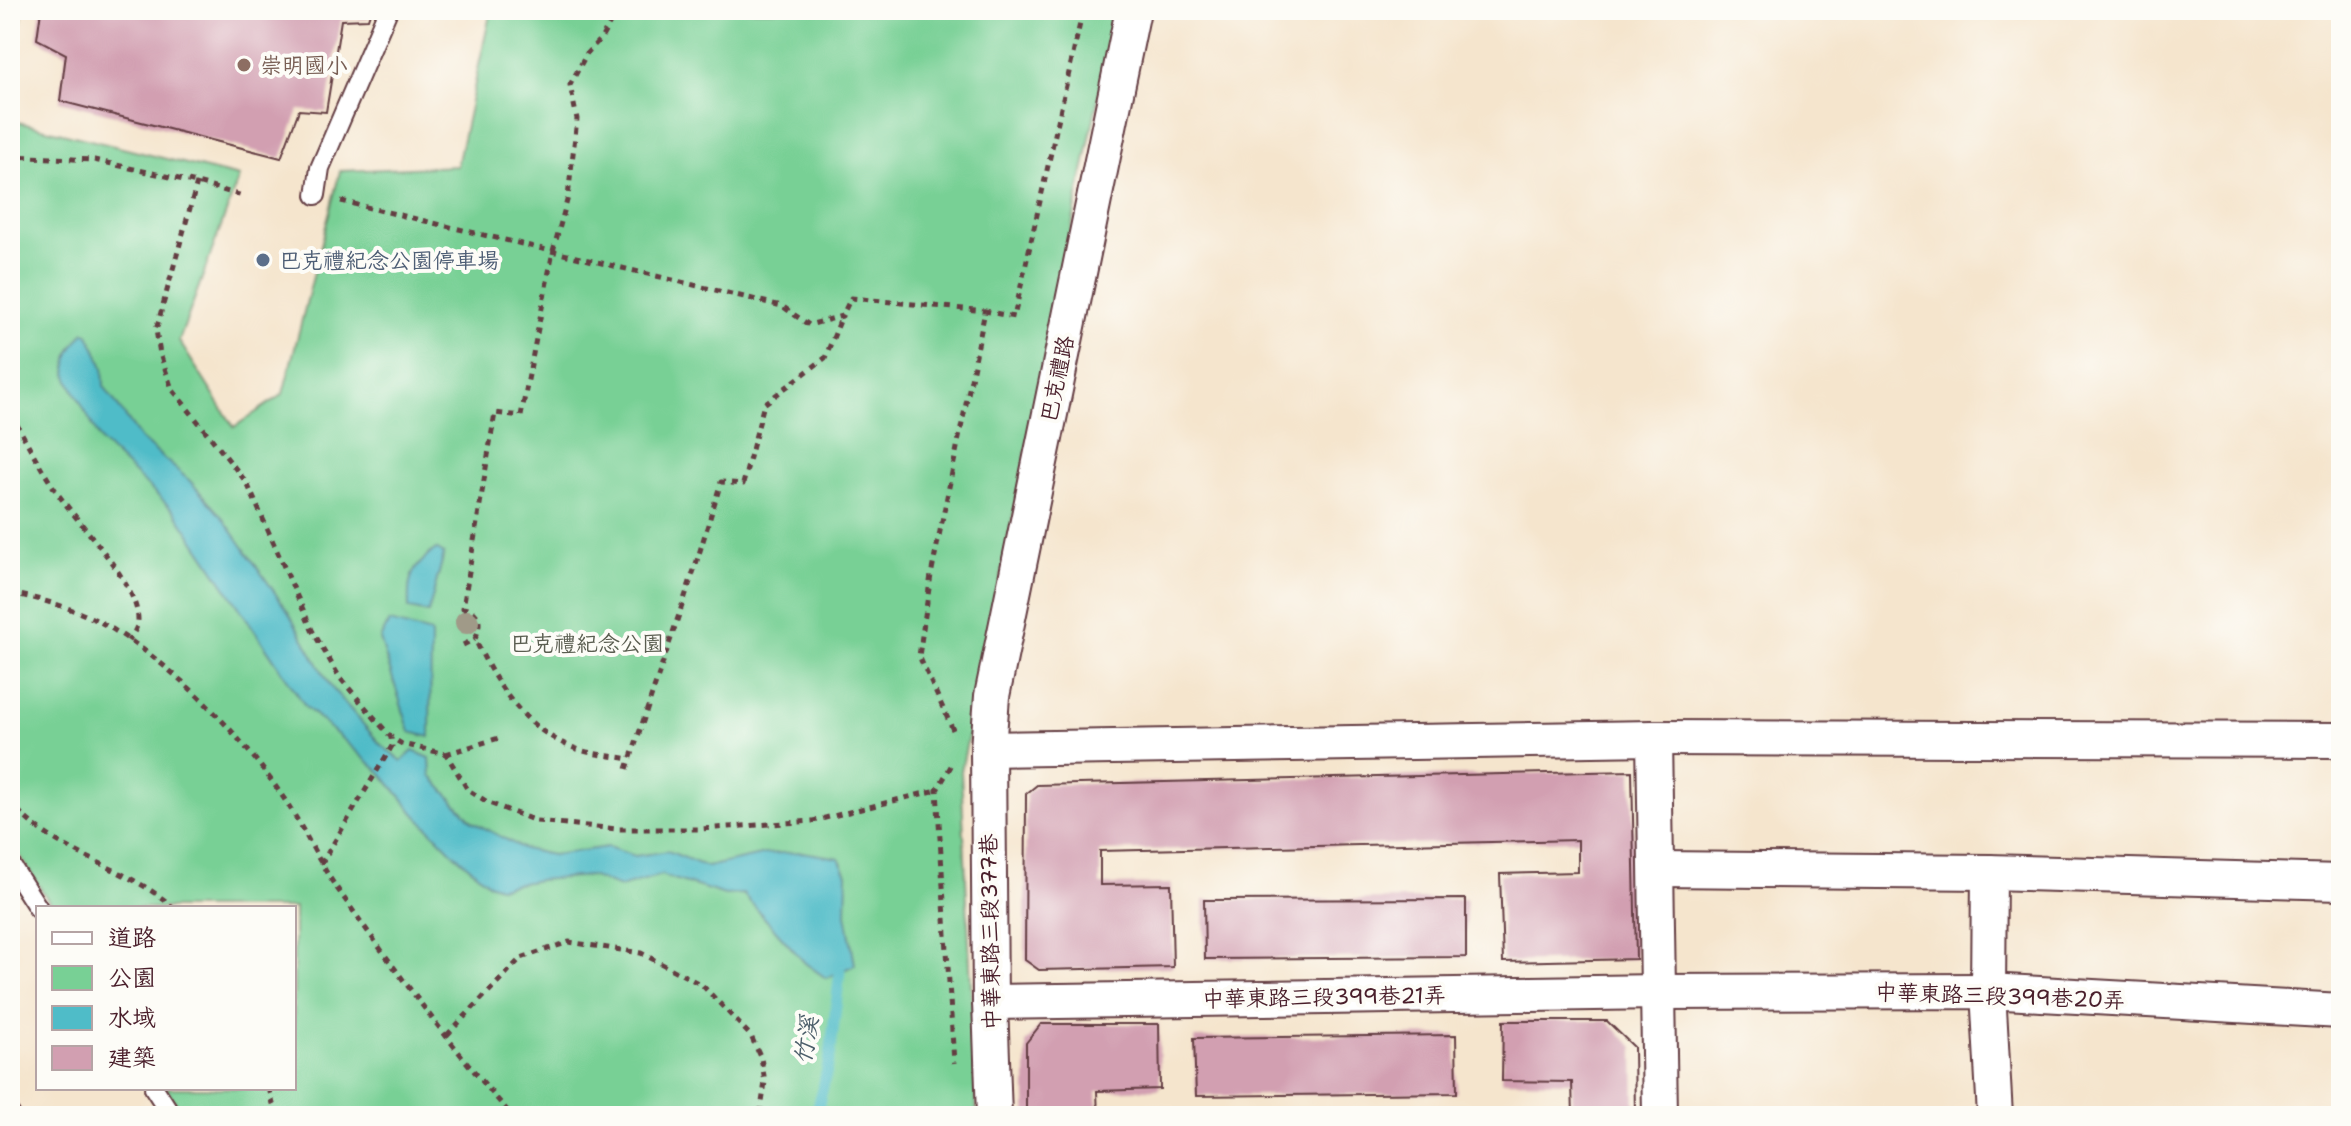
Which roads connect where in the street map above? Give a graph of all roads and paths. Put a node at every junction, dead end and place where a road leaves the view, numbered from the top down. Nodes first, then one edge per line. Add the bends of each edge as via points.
1 (388, 10) edge
2 (614, 10) edge
3 (1083, 10) edge
4 (1133, 10) edge
5 (10, 156) edge
6 (197, 183) junction
7 (316, 195) dead end
8 (243, 196) dead end
9 (340, 201) dead end
10 (553, 251) junction
11 (985, 311) junction
12 (842, 316) junction
13 (10, 413) edge
14 (10, 593) edge
15 (475, 639) junction
16 (128, 641) junction
17 (463, 645) dead end
18 (954, 731) dead end
19 (391, 737) junction
20 (502, 737) dead end
21 (1654, 738) junction
22 (2341, 740) edge
23 (988, 749) junction
24 (443, 754) junction
25 (630, 759) junction
26 (951, 766) dead end
27 (627, 769) dead end
28 (937, 790) junction
29 (10, 801) edge
30 (10, 864) edge
31 (321, 865) junction
32 (1657, 869) junction
33 (1989, 872) junction
34 (2341, 882) edge
35 (37, 906) edge
36 (171, 906) edge
37 (1988, 991) junction
38 (1658, 992) junction
39 (990, 1002) junction
40 (2341, 1011) edge
41 (447, 1035) junction
42 (954, 1069) dead end
43 (155, 1090) edge
44 (270, 1090) edge
45 (172, 1116) edge
46 (276, 1116) edge
47 (512, 1116) edge
48 (760, 1116) edge
49 (994, 1116) edge
50 (1660, 1116) edge
51 (1995, 1116) edge

1 - 7 lane via 320,168
2 - 10 path via 570,85 577,119 568,197
3 - 11 path via 1014,317
4 - 23 street, 巴克禮路 via 992,696
5 - 6 path via 94,160
6 - 8 path
6 - 19 path via 156,330 172,389 247,483 312,630 347,688
9 - 10 path
10 - 12 path via 782,306 809,325
10 - 15 path via 521,416 495,413 463,608 478,616
11 - 12 path via 851,298
11 - 18 path via 919,656
12 - 25 path via 825,358 764,404 743,484 721,482
13 - 16 path via 55,491 97,541 131,594 138,620
14 - 16 path via 102,623
15 - 17 path
15 - 25 path via 503,693 550,737 580,751
16 - 31 path via 231,729 287,803
19 - 24 path
19 - 31 path via 392,746
20 - 24 path
21 - 22 street
21 - 23 street
21 - 32 street
23 - 39 street, 中華東路三段377巷
24 - 28 path via 468,790 489,803 536,821 617,829 813,821
25 - 27 path
26 - 28 path
28 - 42 path
29 - 36 path via 77,853 140,882
30 - 35 lane
31 - 41 path
32 - 33 street
32 - 38 street
33 - 34 street
33 - 37 street
37 - 38 street, 中華東路三段399巷20弄
37 - 40 street, 中華東路三段399巷20弄
37 - 51 street
38 - 39 street, 中華東路三段399巷21弄
38 - 50 street
39 - 49 street, 中華東路三段377巷
41 - 47 path
41 - 48 path via 521,958 569,942 641,953 702,985 751,1036 765,1082
43 - 45 lane
44 - 46 path

